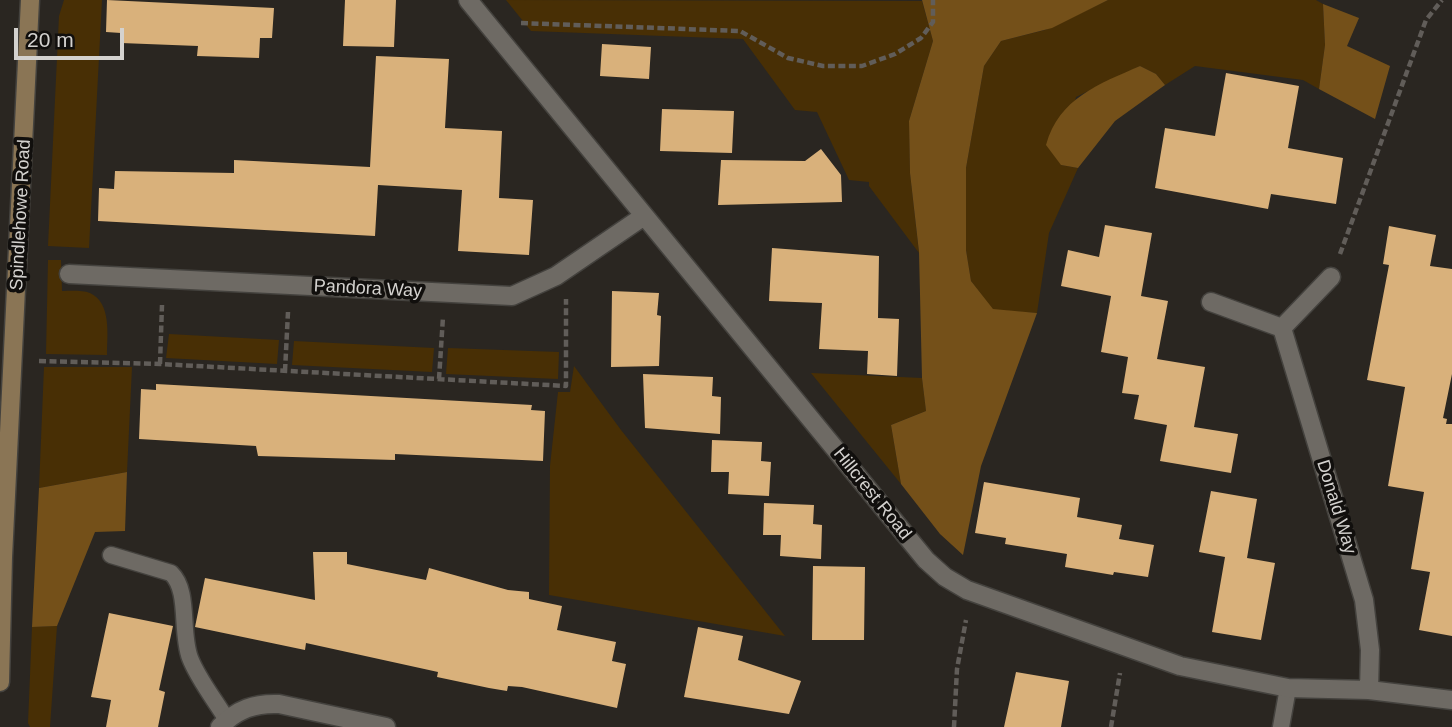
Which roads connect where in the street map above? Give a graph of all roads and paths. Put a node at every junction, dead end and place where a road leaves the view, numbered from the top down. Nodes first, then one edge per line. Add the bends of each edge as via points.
1 (30, 0) edge
2 (468, 0) edge
3 (933, 0) edge
4 (1442, 0) edge
5 (485, 21) junction
6 (644, 216) junction
7 (69, 274) dead end
8 (1331, 278) joint
9 (568, 302) dead end
10 (1211, 302) dead end
11 (162, 312) dead end
12 (288, 318) dead end
13 (442, 326) dead end
14 (1282, 328) junction
15 (14, 361) junction
16 (160, 364) junction
17 (285, 370) junction
18 (439, 379) junction
19 (111, 555) dead end
20 (2, 557) edge
21 (971, 591) junction
22 (1124, 646) junction
23 (0, 682) edge
24 (1288, 688) junction
25 (1369, 690) junction
26 (1452, 700) edge
27 (223, 723) edge
28 (386, 727) edge
29 (954, 727) edge
30 (1111, 727) edge
31 (1281, 727) edge

1 - 15 street, Spindlehowe Road
2 - 5 street, Hillcrest Road
3 - 5 path via 933,22 921,37 895,54 862,66 823,66 789,58 740,31
4 - 8 path via 1426,20
5 - 6 street, Hillcrest Road
6 - 7 street, Pandora Way via 555,276 512,296
6 - 21 street, Hillcrest Road via 926,560
8 - 14 street
9 - 18 path via 566,386
10 - 14 street
11 - 16 path
12 - 17 path
13 - 18 path
14 - 25 street, Donald Way via 1364,600
15 - 16 path
15 - 20 street, Spindlehowe Road
16 - 17 path
17 - 18 path
19 - 27 lane via 171,573 176,579 181,587 190,658
20 - 23 street, Spindlehowe Road
21 - 22 street, Hillcrest Road
21 - 29 path via 957,669
22 - 24 street, Hillcrest Road via 1180,666
22 - 30 path
24 - 25 street, Hillcrest Road
24 - 31 lane
25 - 26 street, Hillcrest Road
27 - 28 street via 262,703

